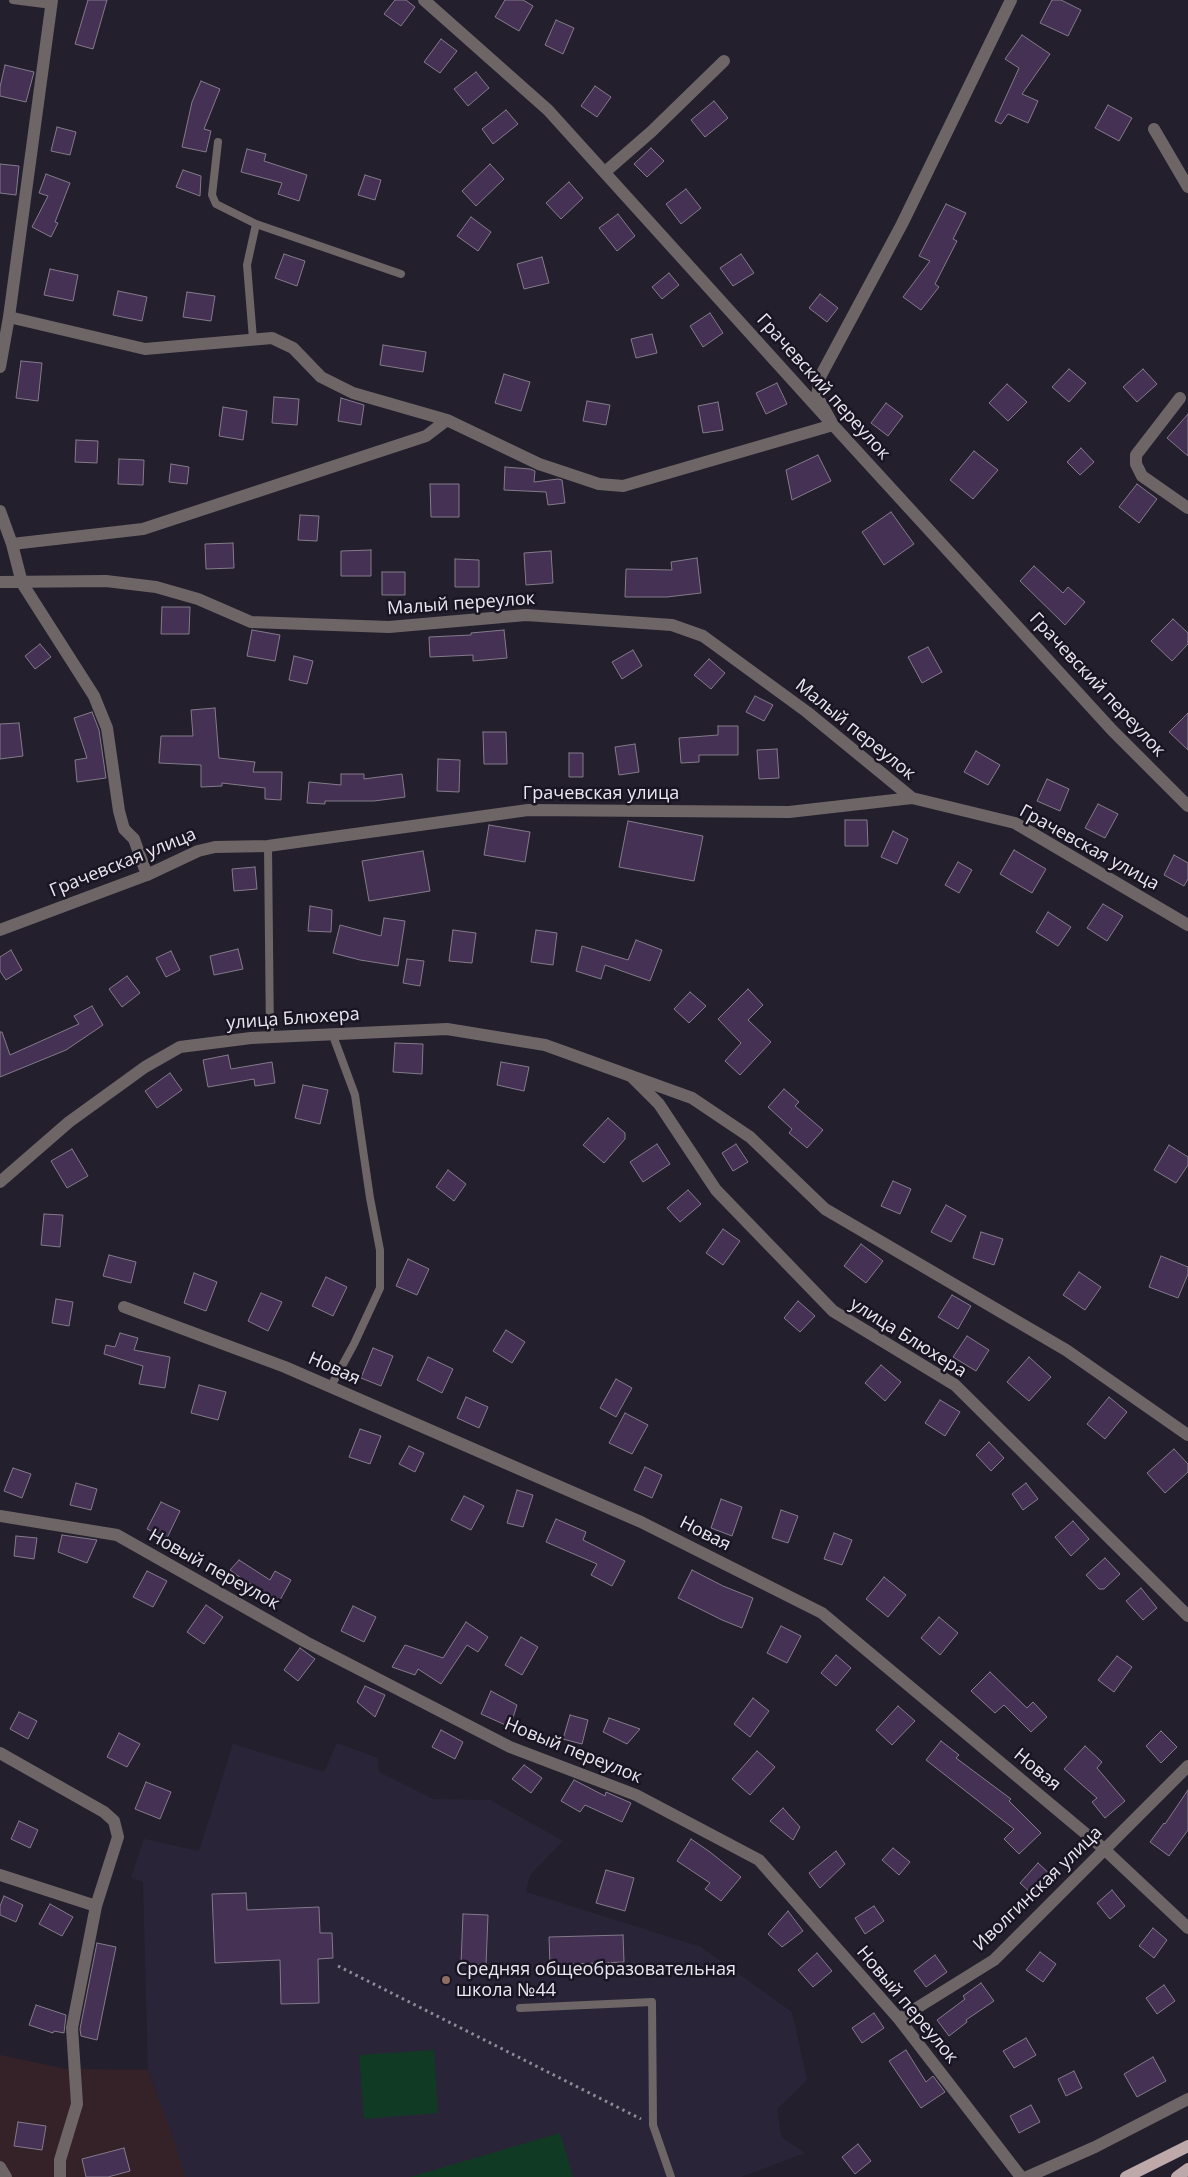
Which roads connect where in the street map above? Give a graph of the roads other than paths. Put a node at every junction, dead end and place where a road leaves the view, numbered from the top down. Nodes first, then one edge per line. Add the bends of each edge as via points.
1 (13, 0) edge
2 (424, 0) edge
3 (1011, 0) edge
4 (52, 2) edge
5 (724, 61) dead end
6 (1154, 129) dead end
7 (218, 142) dead end
8 (605, 172) junction
9 (1188, 186) edge
10 (256, 224) junction
11 (401, 274) dead end
12 (9, 317) junction
13 (253, 339) junction
14 (0, 367) edge
15 (1180, 398) dead end
16 (447, 420) junction
17 (833, 425) junction
18 (1188, 508) edge
19 (0, 511) edge
20 (12, 544) junction
21 (0, 582) edge
22 (22, 583) junction
23 (912, 798) junction
24 (1188, 806) edge
25 (268, 846) junction
26 (147, 875) junction
27 (1188, 924) edge
28 (0, 930) edge
29 (332, 1033) junction
30 (270, 1038) junction
31 (628, 1073) junction
32 (0, 1182) edge
33 (124, 1307) dead end
34 (331, 1386) junction
35 (1188, 1435) edge
36 (0, 1516) edge
37 (1188, 1616) edge
38 (0, 1752) edge
39 (1188, 1766) edge
40 (1104, 1849) junction
41 (0, 1875) edge
42 (96, 1906) junction
43 (1188, 1928) edge
44 (520, 2008) dead end
45 (899, 2019) junction
46 (1188, 2099) edge
47 (1188, 2146) edge
48 (0, 2167) edge
49 (1188, 2169) edge
50 (6, 2177) edge
51 (60, 2177) edge
52 (671, 2177) edge
53 (1021, 2177) edge
54 (1027, 2177) edge
55 (1126, 2177) edge
56 (1177, 2177) edge

1 - 4 lane
2 - 8 street, Грачевский переулок via 548,110
3 - 17 street via 902,224 820,377 818,396
4 - 12 street
5 - 8 street
6 - 9 street
7 - 10 lane via 212,195 216,204
8 - 17 street, Грачевский переулок
10 - 11 lane
10 - 13 lane via 247,265
12 - 13 street via 145,349
12 - 14 street
13 - 16 street via 272,338 293,348 321,377 353,393
15 - 18 street via 1136,455 1136,464 1142,476
16 - 17 street via 539,464 599,484 623,486
16 - 20 street via 426,436 143,529
17 - 24 street, Грачевский переулок via 1112,730
19 - 20 street
20 - 22 street
21 - 22 street, Малый переулок
22 - 23 street, Малый переулок via 106,581 156,587 198,599 251,622 389,627 526,614 672,625 703,636 807,712
22 - 26 street via 94,696 107,728 124,829 134,839
23 - 25 street, Грачевская улица via 789,812 528,810
23 - 27 street, Грачевская улица via 1015,823
25 - 26 street, Грачевская улица via 215,846
25 - 30 lane
26 - 28 street, Грачевская улица
29 - 30 street, улица Блюхера
29 - 31 street, улица Блюхера via 446,1030 545,1045
29 - 34 lane via 355,1095 380,1250 380,1288
30 - 32 street, улица Блюхера via 180,1047 145,1067 70,1122
31 - 35 street, улица Блюхера via 692,1098 750,1137 825,1209 1066,1350
31 - 37 street, улица Блюхера via 659,1104 716,1190 833,1311 955,1385
33 - 34 street, Новая
34 - 40 street, Новая via 641,1522 822,1613
36 - 45 street, Новый переулок via 117,1535 306,1642 510,1747 636,1795 759,1860
38 - 42 street via 104,1812 114,1821 118,1837
39 - 40 street, Иволгинская улица
40 - 43 street, Новая
40 - 45 street, Иволгинская улица via 994,1960
41 - 42 street
42 - 51 street via 72,2028 77,2104 60,2160
44 - 52 lane via 652,2002 653,2125
45 - 53 street, Новый переулок
46 - 54 street
47 - 55 main road
48 - 50 street
49 - 56 main road

